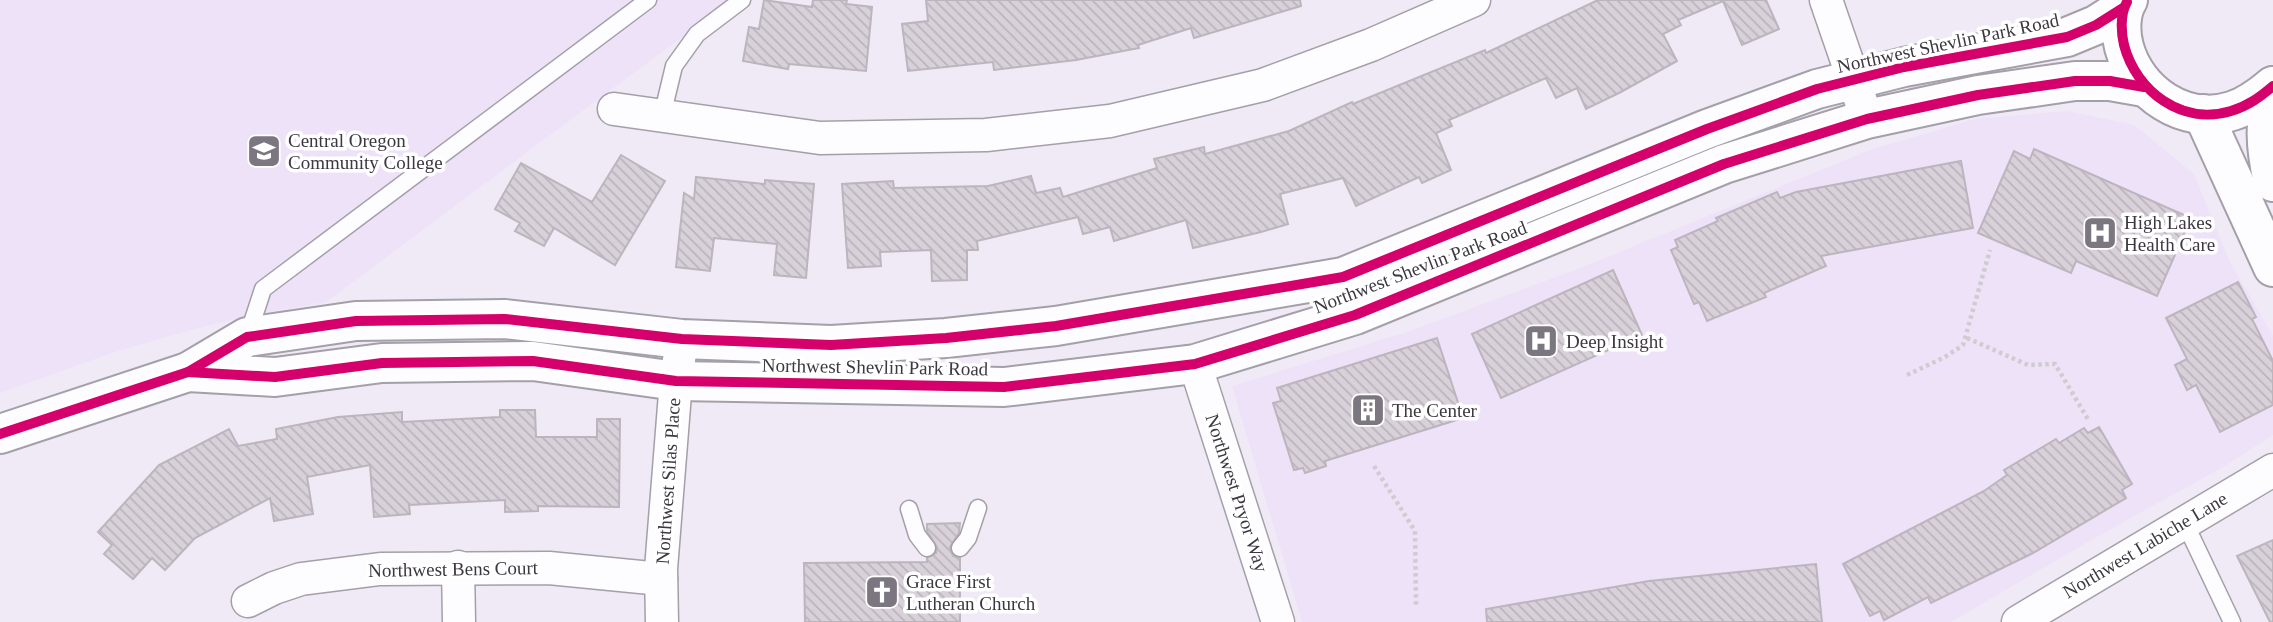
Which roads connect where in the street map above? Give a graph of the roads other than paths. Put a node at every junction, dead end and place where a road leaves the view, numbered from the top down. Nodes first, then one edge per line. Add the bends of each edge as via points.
1 (648, 0) edge
2 (741, 0) edge
3 (1474, 0) edge
4 (1826, 0) edge
5 (2126, 4) edge
6 (1854, 79) junction
7 (2273, 86) edge
8 (2144, 87) junction
9 (614, 109) dead end
10 (2203, 114) junction
11 (662, 116) junction
12 (1867, 119) junction
13 (2273, 182) edge
14 (2273, 267) edge
15 (247, 337) junction
16 (682, 340) junction
17 (1195, 365) junction
18 (188, 372) junction
19 (676, 381) junction
20 (0, 434) edge
21 (2273, 470) edge
22 (909, 509) dead end
23 (978, 509) dead end
24 (2184, 521) junction
25 (927, 548) dead end
26 (960, 548) dead end
27 (458, 567) junction
28 (661, 579) junction
29 (248, 601) dead end
30 (459, 622) edge
31 (662, 622) edge
32 (1278, 622) edge
33 (2018, 622) edge
34 (2232, 622) edge

1 - 15 lane via 263,289
2 - 11 lane via 697,34 674,66
3 - 11 street via 1371,46 1263,85 1110,121 986,135 820,138
4 - 6 street
5 - 6 main road, Northwest Shevlin Park Road via 2096,25 2067,37
5 - 8 main road via 2121,35 2128,61
6 - 12 street
6 - 16 main road, Northwest Shevlin Park Road via 1707,129 1343,277 1056,326 946,338 831,345
7 - 10 main road via 2253,102 2229,112
7 - 13 main road via 2266,113 2266,151
8 - 10 main road via 2180,110
8 - 12 main road, Northwest Shevlin Park Road via 2110,81 2075,82 1978,95
9 - 11 street
10 - 14 main road
12 - 17 main road, Northwest Shevlin Park Road via 1724,164 1355,314
15 - 16 main road, Northwest Shevlin Park Road via 356,321 505,319
15 - 18 main road, Northwest Shevlin Park Road
16 - 19 street, Northwest Silas Place
17 - 19 main road, Northwest Shevlin Park Road via 1004,387
17 - 32 street, Northwest Pryor Way
18 - 19 main road, Northwest Shevlin Park Road via 275,377 382,363 533,361
18 - 20 main road, Northwest Shevlin Park Road
19 - 28 street, Northwest Silas Place
21 - 24 street, Northwest Labiche Lane
22 - 25 lane via 917,535
23 - 26 lane
24 - 33 street, Northwest Labiche Lane
24 - 34 lane
27 - 28 street, Northwest Bens Court via 549,568
27 - 29 street, Northwest Bens Court via 336,573 301,579
27 - 30 street
28 - 31 street, Northwest Silas Place

